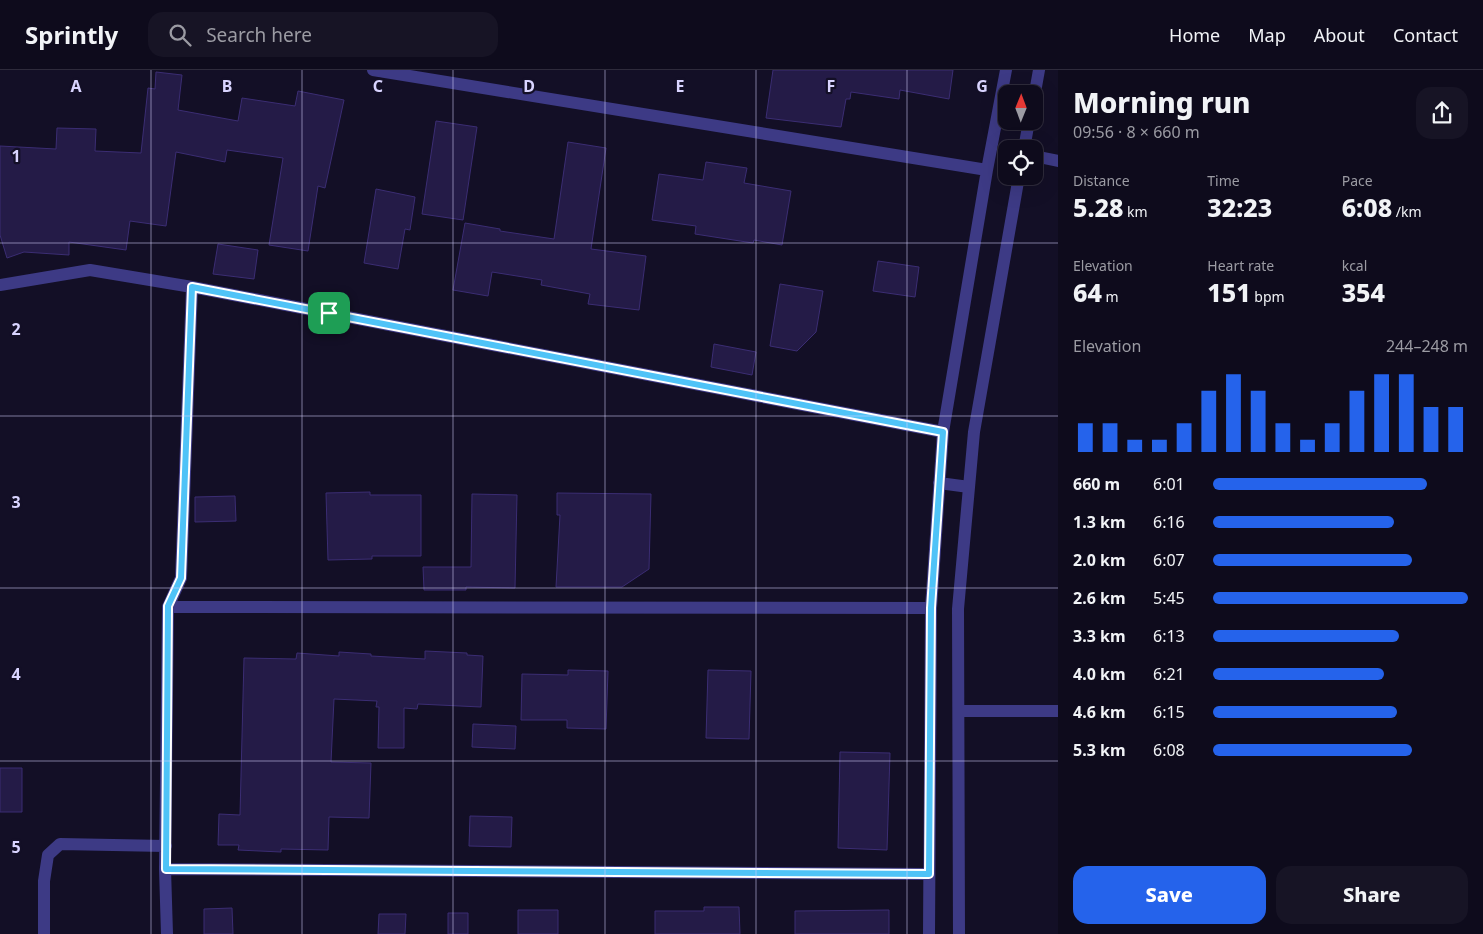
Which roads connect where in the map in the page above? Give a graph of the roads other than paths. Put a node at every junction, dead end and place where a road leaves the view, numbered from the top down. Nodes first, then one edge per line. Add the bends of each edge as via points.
1 (372, 70) edge
2 (1006, 70) edge
3 (1039, 70) edge
4 (1036, 85) edge
5 (1043, 158) edge
6 (1058, 161) edge
7 (988, 170) junction
8 (1017, 185) edge
9 (0, 285) edge
10 (192, 287) junction
11 (943, 432) junction
12 (940, 484) junction
13 (969, 487) junction
14 (168, 606) junction
15 (931, 608) junction
16 (1058, 711) edge
17 (959, 712) junction
18 (166, 846) junction
19 (166, 869) junction
20 (929, 874) junction
21 (44, 934) edge
22 (167, 934) edge
23 (929, 934) edge
24 (959, 934) edge

1 - 7 street
2 - 7 street
3 - 4 street
5 - 6 street
7 - 11 street
8 - 13 street via 974,432
9 - 10 street via 90,270
10 - 11 street
10 - 14 street via 181,578
11 - 12 street
12 - 13 street
12 - 15 street
13 - 17 street via 958,609
14 - 15 street
14 - 18 street
15 - 20 street
16 - 17 street
17 - 24 street
18 - 19 street
18 - 21 street via 60,844 48,855 44,881
19 - 20 street
19 - 22 street
20 - 23 street

